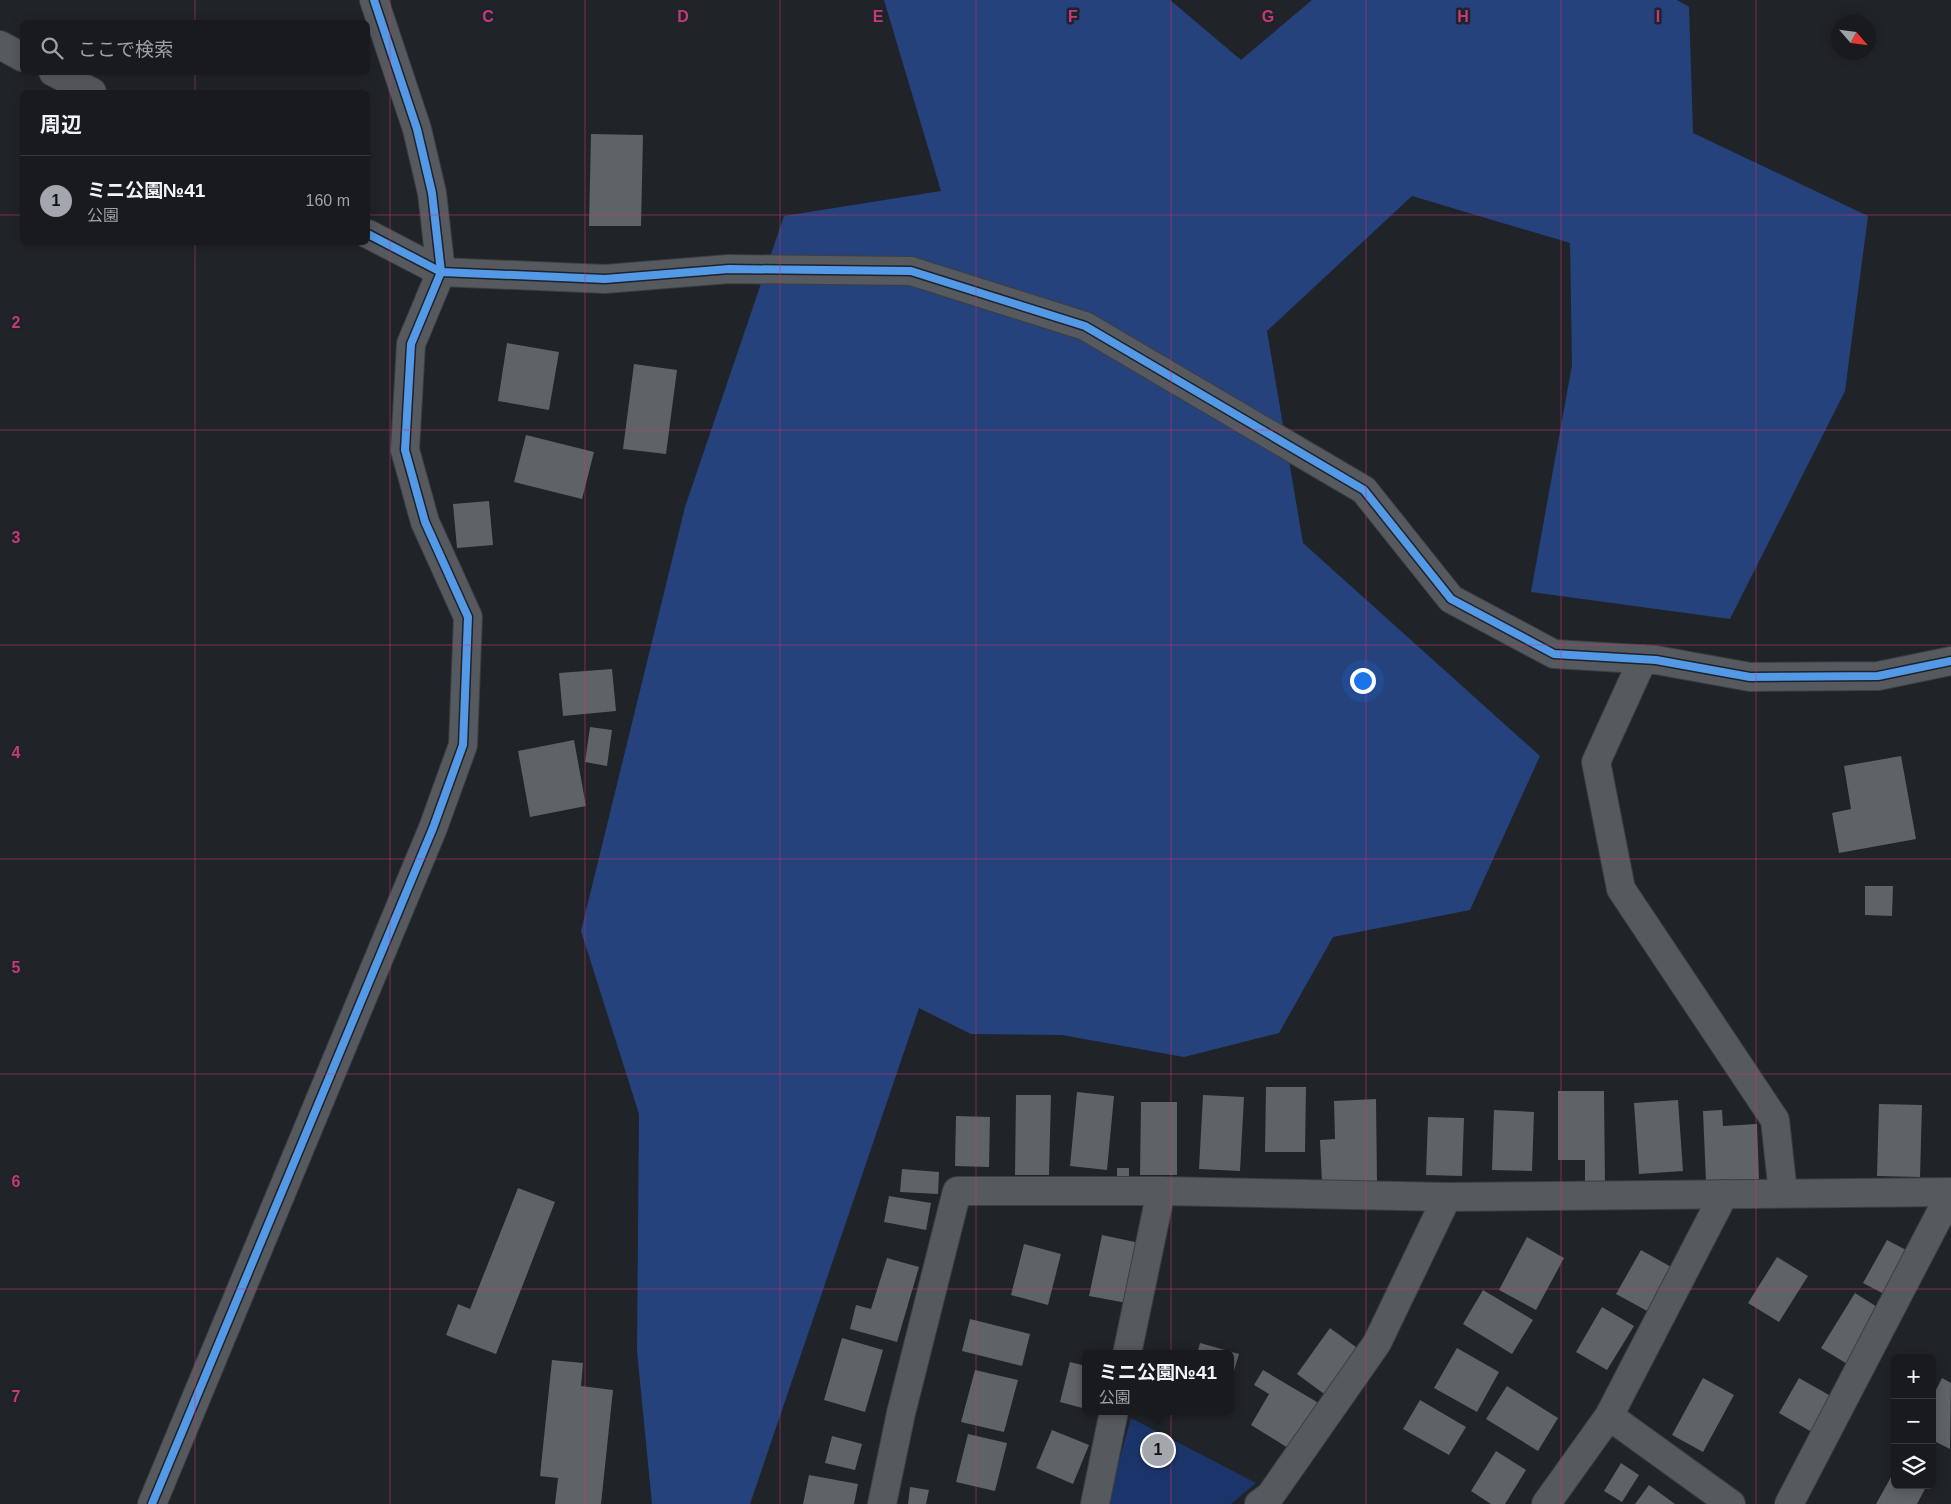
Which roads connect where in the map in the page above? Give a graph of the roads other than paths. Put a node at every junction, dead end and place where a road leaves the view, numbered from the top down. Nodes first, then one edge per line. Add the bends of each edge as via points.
1 (374, 0) edge
2 (0, 45) edge
3 (20, 56) edge
4 (59, 75) edge
5 (88, 90) edge
6 (370, 235) edge
7 (441, 272) junction
8 (1642, 659) junction
9 (1951, 661) edge
10 (1161, 1190) junction
11 (1951, 1192) edge
12 (1724, 1194) junction
13 (1783, 1194) junction
14 (1446, 1198) junction
15 (1128, 1350) edge
16 (1113, 1415) edge
17 (1609, 1416) junction
18 (1269, 1501) edge
19 (152, 1504) edge
20 (882, 1504) edge
21 (1094, 1504) edge
22 (1546, 1504) edge
23 (1732, 1504) edge
24 (1790, 1504) edge

1 - 7 street via 417,129 432,193
2 - 3 street
4 - 5 street
6 - 7 street
7 - 8 street via 605,279 729,269 911,270 1086,326 1364,490 1451,599 1554,654
7 - 19 street via 411,344 405,450 425,522 468,617 463,745 433,828
8 - 9 street via 1750,677 1878,676
8 - 13 street via 1596,762 1621,889 1775,1120
10 - 14 street
10 - 15 street
10 - 20 street via 957,1191
11 - 13 street
11 - 24 street
12 - 13 street
12 - 14 street
12 - 17 street
14 - 18 street via 1377,1344
16 - 21 street
17 - 22 street
17 - 23 street

